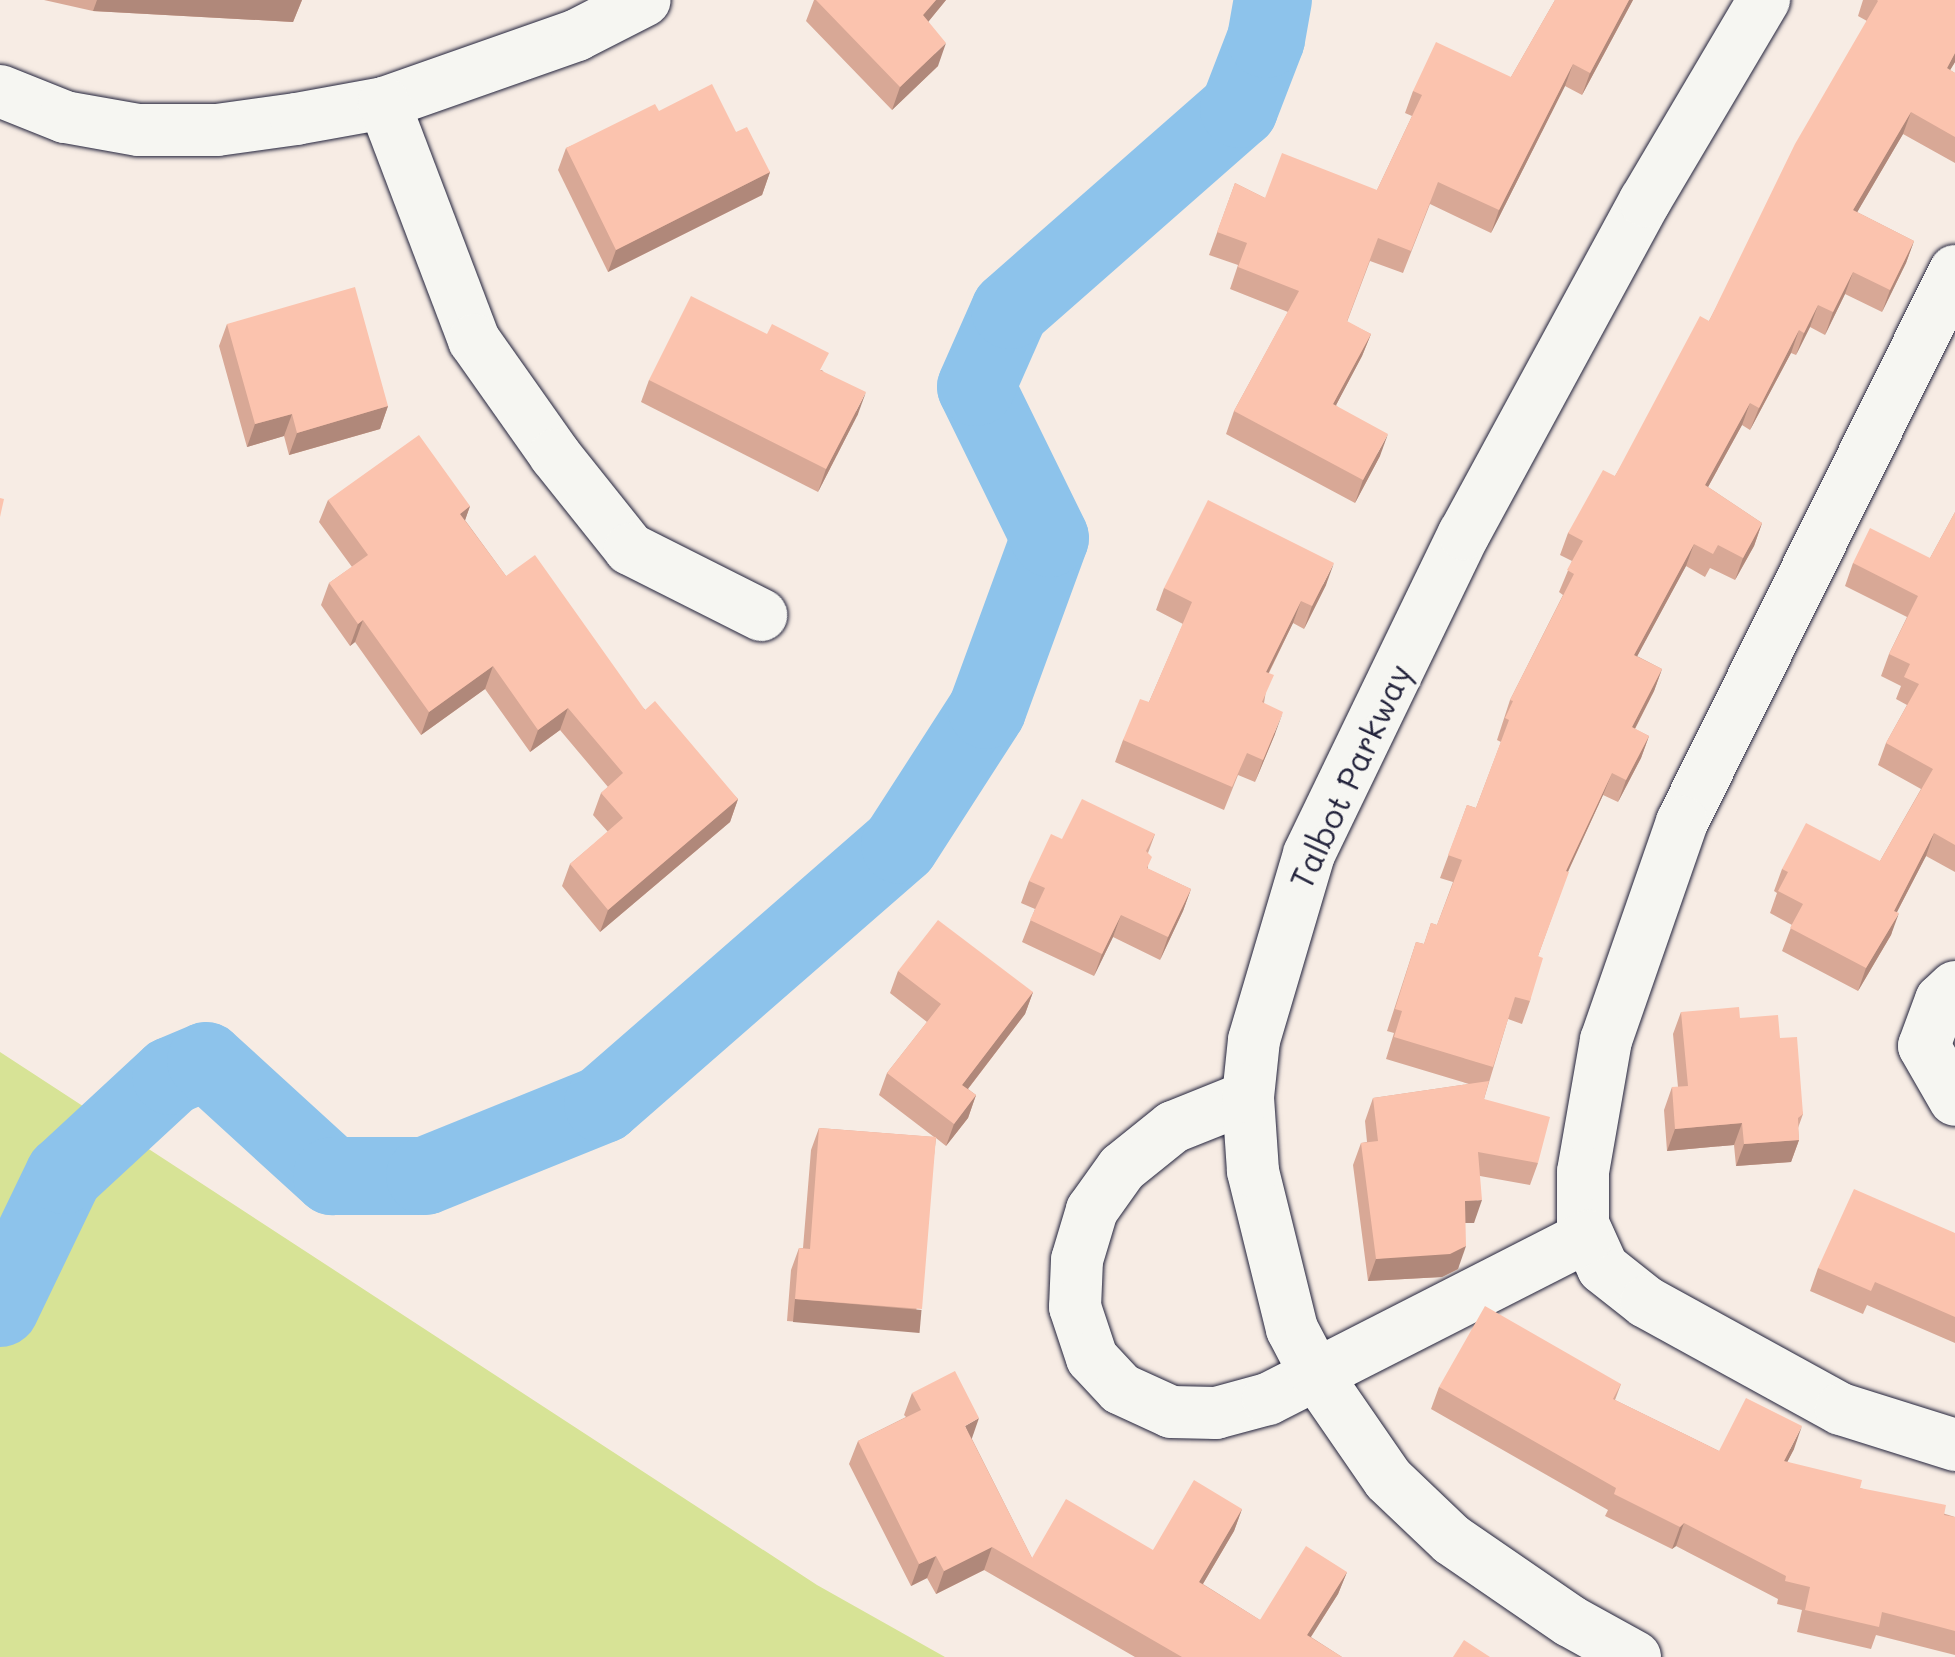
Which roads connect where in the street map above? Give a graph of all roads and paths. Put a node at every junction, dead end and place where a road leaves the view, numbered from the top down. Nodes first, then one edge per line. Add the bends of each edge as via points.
1 (646, 0) edge
2 (1764, 0) edge
3 (0, 92) edge
4 (384, 102) junction
5 (1955, 270) edge
6 (760, 615) dead end
7 (1955, 987) edge
8 (1248, 1097) junction
9 (1955, 1100) edge
10 (1588, 1236) junction
11 (1316, 1374) junction
12 (1955, 1445) edge
13 (1635, 1657) edge

1 - 4 street via 576,35
2 - 8 street, Talbot Parkway via 1645,201 1464,534 1309,854 1254,1040
3 - 4 street via 65,118 139,130 217,130
4 - 6 street via 474,340 556,455 630,549
5 - 10 street via 1682,822 1606,1040 1583,1172
7 - 9 street via 1941,1000 1924,1046
8 - 11 street, Talbot Parkway via 1253,1171 1292,1329
8 - 11 street via 1174,1127 1122,1168 1092,1210 1077,1260 1075,1307 1092,1358 1121,1389 1171,1412 1216,1412 1268,1399
10 - 11 street
10 - 12 street via 1602,1268 1662,1310 1840,1408
11 - 13 street, Talbot Parkway via 1388,1479 1452,1540

